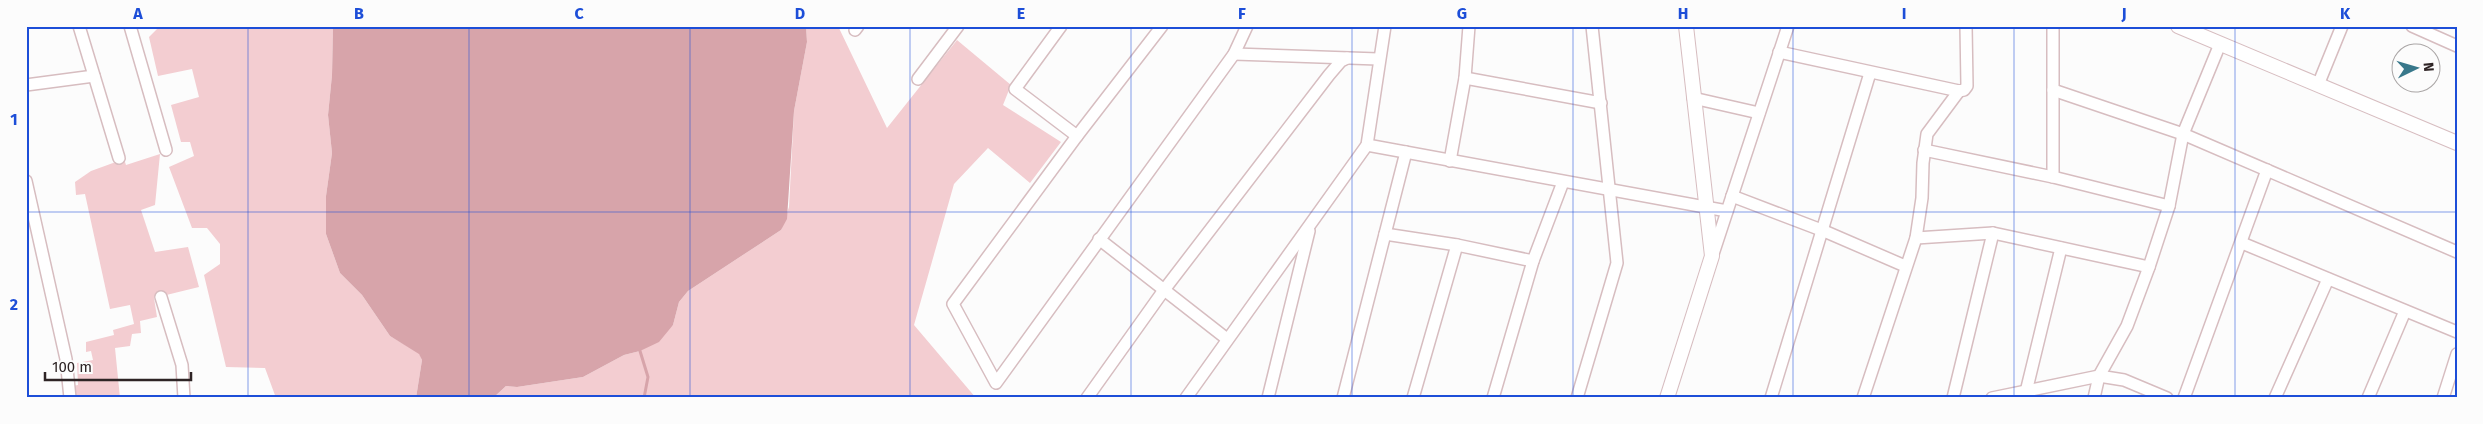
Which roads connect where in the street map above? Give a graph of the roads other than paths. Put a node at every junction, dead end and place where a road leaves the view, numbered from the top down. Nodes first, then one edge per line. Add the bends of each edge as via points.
1 (79, 26) edge
2 (130, 26) edge
3 (958, 26) edge
4 (1061, 26) edge
5 (1162, 26) edge
6 (1247, 26) edge
7 (1385, 26) edge
8 (1469, 26) edge
9 (1592, 26) edge
10 (1686, 26) edge
11 (1788, 26) edge
12 (1966, 26) edge
13 (2053, 26) edge
14 (2178, 26) edge
15 (2342, 26) edge
16 (2412, 26) edge
17 (2220, 44) junction
18 (2457, 46) edge
19 (1779, 52) junction
20 (1234, 54) junction
21 (1347, 58) junction
22 (1378, 59) junction
23 (1870, 73) junction
24 (94, 76) junction
25 (1465, 78) junction
26 (918, 79) dead end
27 (26, 85) edge
28 (2318, 86) junction
29 (2053, 90) junction
30 (1959, 91) junction
31 (1693, 98) junction
32 (1601, 103) junction
33 (1759, 114) junction
34 (2183, 134) junction
35 (1077, 136) junction
36 (2457, 143) edge
37 (1367, 145) junction
38 (166, 150) dead end
39 (1924, 150) junction
40 (1406, 152) junction
41 (119, 158) dead end
42 (1450, 160) junction
43 (2267, 170) junction
44 (2053, 177) junction
45 (26, 181) edge
46 (1563, 182) junction
47 (1610, 190) junction
48 (1732, 196) junction
49 (2169, 206) junction
50 (1706, 208) junction
51 (1727, 211) junction
52 (30, 214) edge
53 (1310, 224) junction
54 (1824, 231) junction
55 (1993, 233) junction
56 (1385, 234) junction
57 (1916, 238) junction
58 (1099, 239) junction
59 (2242, 243) junction
60 (1457, 244) junction
61 (2061, 248) junction
62 (2457, 252) edge
63 (1712, 256) junction
64 (1533, 261) junction
65 (1905, 266) junction
66 (2149, 267) junction
67 (2328, 279) junction
68 (1164, 290) junction
69 (161, 297) dead end
70 (2405, 311) junction
71 (2457, 332) edge
72 (1227, 339) junction
73 (2457, 354) edge
74 (2099, 376) junction
75 (2025, 394) edge
76 (70, 398) edge
77 (184, 398) edge
78 (1086, 398) edge
79 (1186, 398) edge
80 (1268, 398) edge
81 (1343, 398) edge
82 (1413, 398) edge
83 (1493, 398) edge
84 (1577, 398) edge
85 (1667, 398) edge
86 (1771, 398) edge
87 (1863, 398) edge
88 (1953, 398) edge
89 (1992, 398) edge
90 (2094, 398) edge
91 (2167, 398) edge
92 (2184, 398) edge
93 (2275, 398) edge
94 (2368, 398) edge
95 (2443, 398) edge

1 - 24 street
2 - 38 street
3 - 26 street
4 - 35 street via 1015,89
5 - 35 street
6 - 20 street
7 - 22 street
8 - 25 street
9 - 32 street
10 - 31 street
11 - 19 street
12 - 30 street via 1967,86
13 - 29 street
14 - 17 street
15 - 28 street
16 - 18 street
17 - 28 street
17 - 34 street
19 - 23 street
19 - 33 street
20 - 21 street
20 - 58 street
21 - 22 street
21 - 68 street via 1329,75
22 - 37 street
23 - 30 street
23 - 54 street
24 - 27 street
24 - 41 street
25 - 32 street
25 - 42 street
28 - 36 street
29 - 34 street
29 - 44 street
30 - 39 street via 1927,134
31 - 33 street
31 - 50 street
32 - 47 street
33 - 48 street
34 - 43 street
34 - 49 street
35 - 58 street via 953,304 996,383
37 - 40 street
37 - 53 street
39 - 44 street
39 - 57 street
40 - 42 street
40 - 56 street
42 - 46 street
43 - 59 street
43 - 62 street
44 - 49 street
45 - 52 street
46 - 47 street
46 - 64 street
47 - 50 street
47 - 84 street via 1617,263
48 - 51 street
48 - 54 street
49 - 66 street
50 - 51 street
50 - 63 street
51 - 63 street
52 - 76 street via 66,359
53 - 72 street
53 - 80 street
54 - 65 street
54 - 86 street
55 - 57 street
55 - 61 street
55 - 88 street
56 - 60 street
56 - 81 street
57 - 65 street
58 - 68 street
59 - 67 street
59 - 92 street
60 - 64 street
60 - 82 street
61 - 66 street
61 - 75 street
63 - 85 street
64 - 83 street
65 - 87 street
66 - 74 street via 2127,326
67 - 70 street
67 - 93 street
68 - 72 street
68 - 78 street
69 - 77 street via 182,365
70 - 71 street
70 - 94 street
72 - 79 street
73 - 95 street
74 - 75 street
74 - 90 street
74 - 91 street via 2124,380
75 - 89 street

